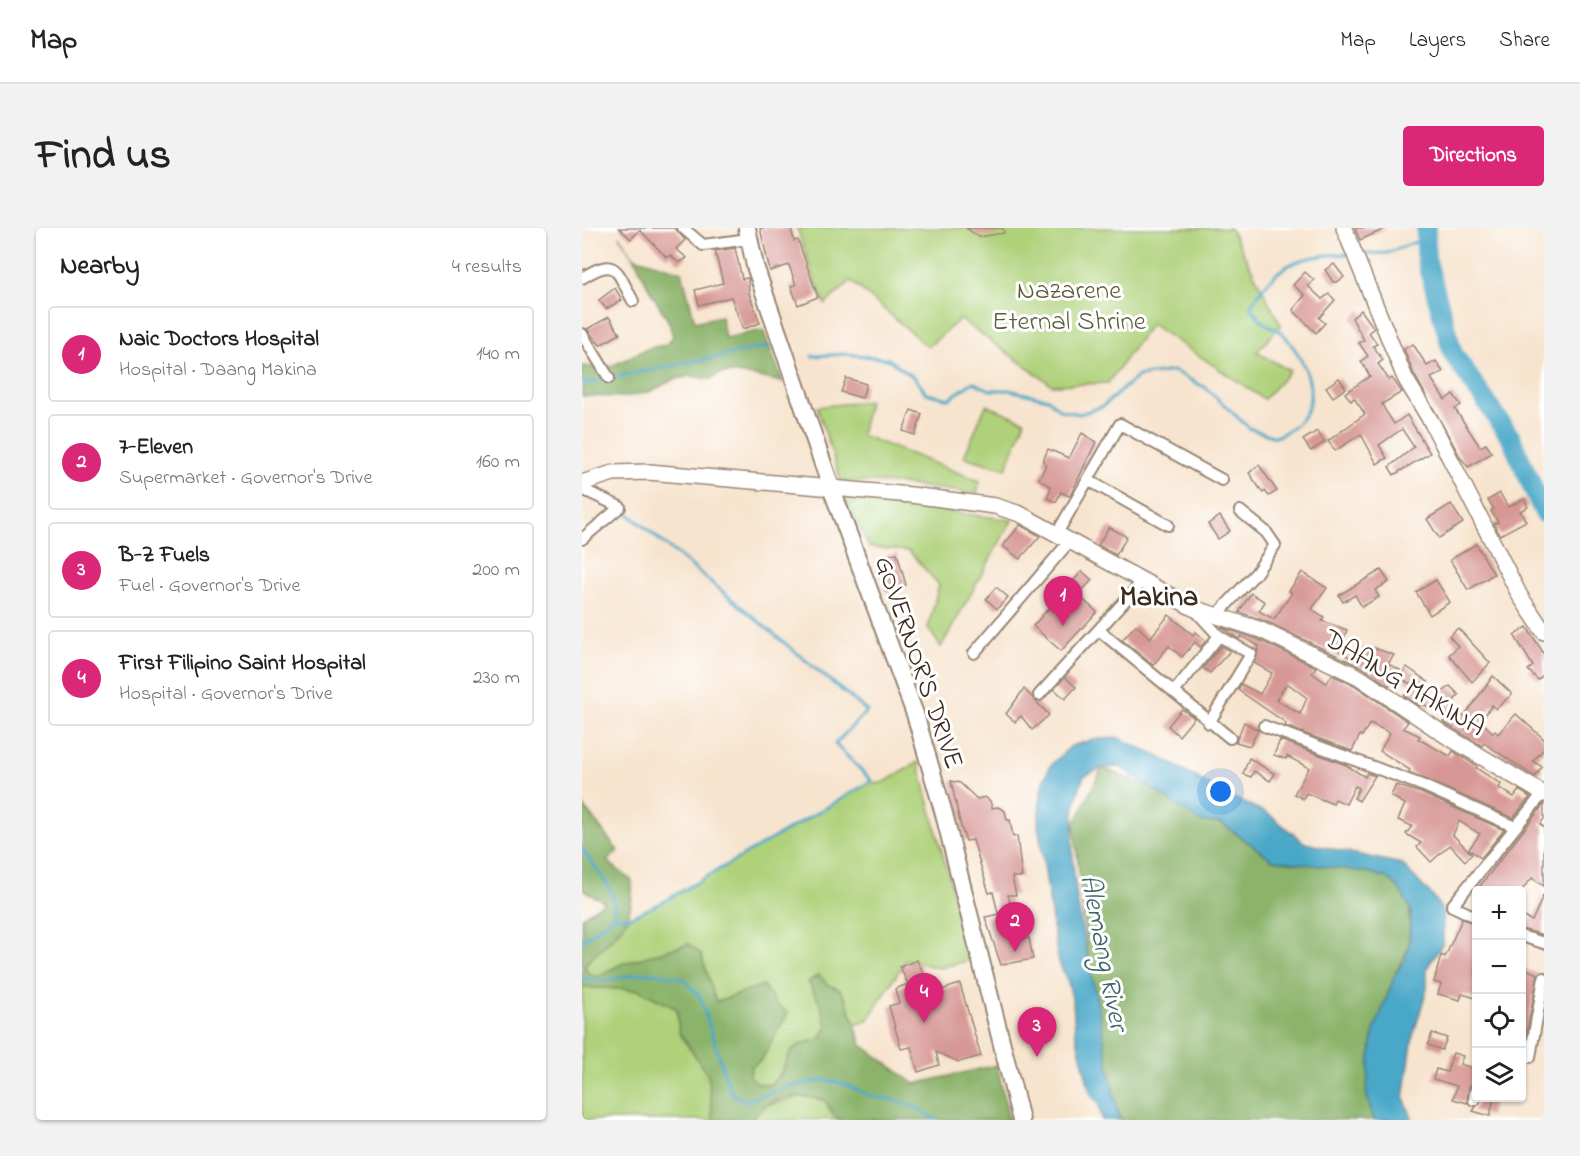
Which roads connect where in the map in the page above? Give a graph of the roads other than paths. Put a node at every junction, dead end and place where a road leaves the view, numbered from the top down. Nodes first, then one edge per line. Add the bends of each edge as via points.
1 (683, 228) edge
2 (1344, 228) edge
3 (748, 234) edge
4 (582, 278) edge
5 (633, 301) dead end
6 (582, 334) edge
7 (609, 378) dead end
8 (1088, 480) junction
9 (1222, 480) dead end
10 (582, 483) edge
11 (582, 489) edge
12 (832, 490) junction
13 (1240, 511) dead end
14 (1168, 525) dead end
15 (1063, 538) junction
16 (582, 539) edge
17 (1143, 581) junction
18 (1193, 608) junction
19 (1216, 616) junction
20 (1100, 631) junction
21 (1544, 632) edge
22 (1219, 636) junction
23 (974, 653) dead end
24 (1174, 692) junction
25 (1039, 695) dead end
26 (1209, 723) junction
27 (1264, 726) dead end
28 (1230, 738) dead end
29 (1544, 793) edge
30 (1515, 827) junction
31 (1472, 915) edge
32 (1526, 938) edge
33 (1544, 943) edge
34 (1544, 978) edge
35 (1530, 1057) dead end
36 (1021, 1120) edge

1 - 3 street via 703,245
2 - 21 street via 1405,378 1432,423 1507,573
3 - 12 main road, GOVERNOR'S DRIVE via 755,266
4 - 5 street via 603,266 611,267
6 - 7 street
8 - 9 street via 1119,424
8 - 14 street
8 - 15 street
10 - 12 street, DAANG MAKINA via 613,473 649,472
11 - 16 street via 620,507
12 - 15 street, DAANG MAKINA via 995,506 1020,514
12 - 36 main road, GOVERNOR'S DRIVE via 915,714
13 - 19 street via 1266,532 1275,545 1256,573
15 - 17 street, DAANG MAKINA
15 - 23 street
17 - 18 street, DAANG MAKINA
17 - 20 street
18 - 19 street, DAANG MAKINA
18 - 22 street
19 - 29 street, DAANG MAKINA via 1262,630 1359,677 1445,735
20 - 24 street
20 - 25 street
22 - 24 street
22 - 26 street via 1251,654
24 - 26 street
26 - 28 street
27 - 30 street via 1424,786
29 - 30 street
30 - 31 street via 1452,906
32 - 33 street
34 - 35 street

